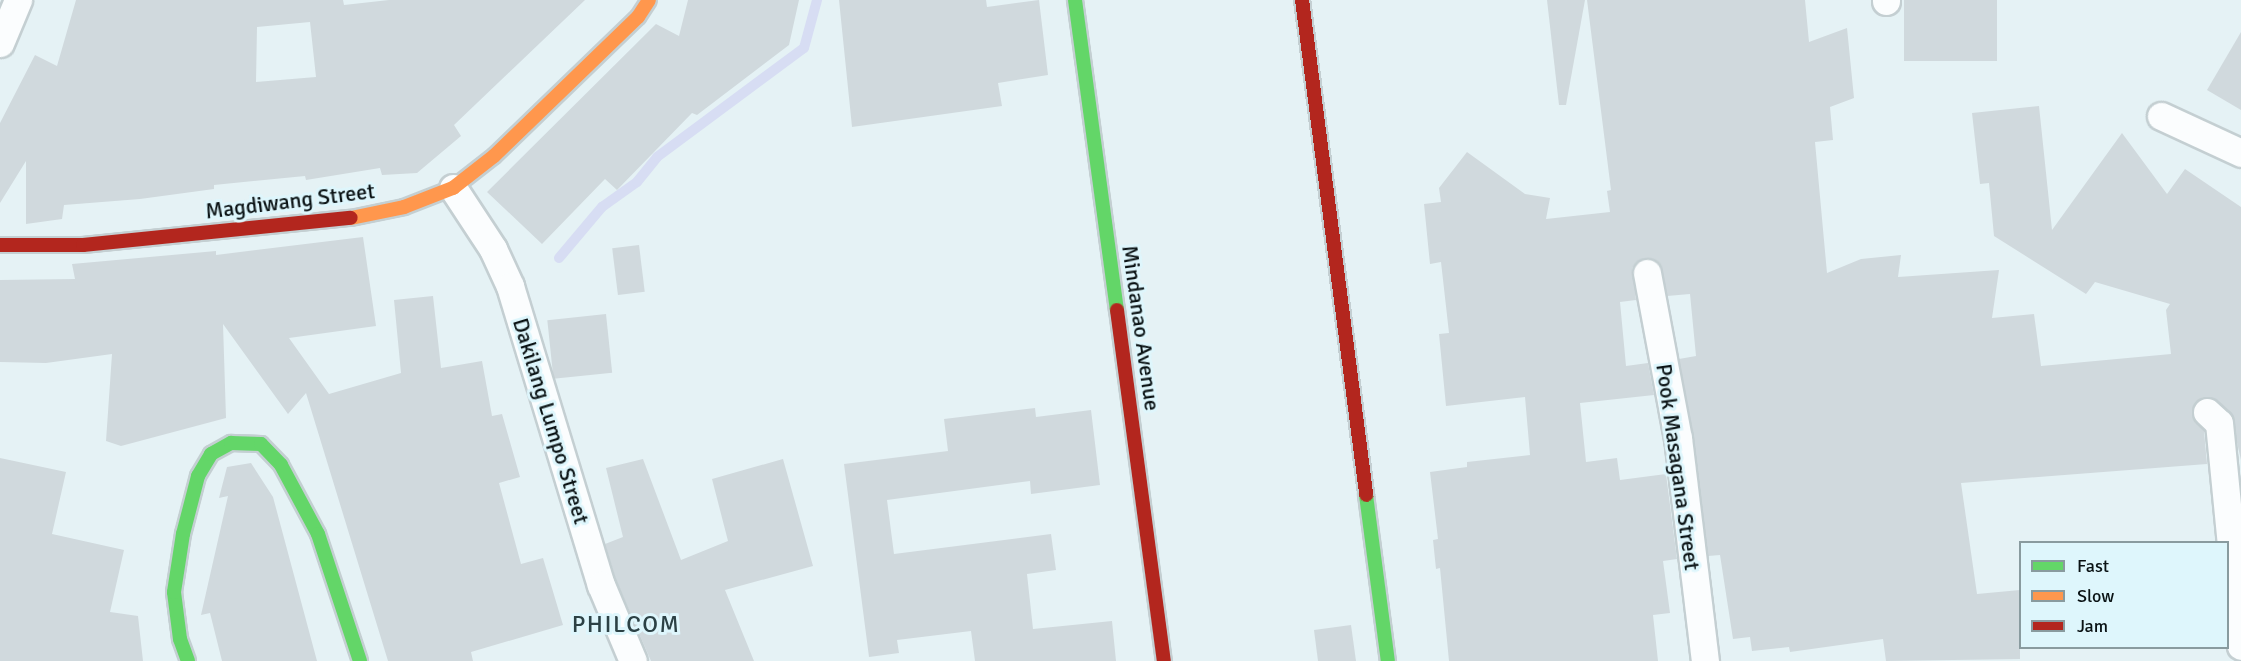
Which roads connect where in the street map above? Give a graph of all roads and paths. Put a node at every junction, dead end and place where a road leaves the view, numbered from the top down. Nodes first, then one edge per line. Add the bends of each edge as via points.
1 (18, 0) edge
2 (649, 0) edge
3 (1075, 0) edge
4 (1302, 0) edge
5 (0, 43) edge
6 (2161, 116) dead end
7 (2241, 153) edge
8 (453, 188) junction
9 (0, 245) edge
10 (1647, 273) dead end
11 (2207, 412) dead end
12 (2241, 646) edge
13 (188, 661) edge
14 (360, 661) edge
15 (633, 661) edge
16 (1164, 661) edge
17 (1388, 661) edge
18 (1705, 661) edge

1 - 5 street
2 - 8 main road, Magdiwang Street via 638,16 494,156
3 - 16 main road, Mindanao Avenue
4 - 17 main road
6 - 7 street
8 - 9 main road, Magdiwang Street via 404,207 336,221 83,245
8 - 15 street, Dakilang Lumpo Street via 494,249 510,286 601,585
10 - 18 street, Pook Masagana Street via 1678,438
11 - 12 street via 2219,423
13 - 14 main road via 180,639 174,591 183,534 198,476 211,454 231,443 261,444 281,465 318,534

